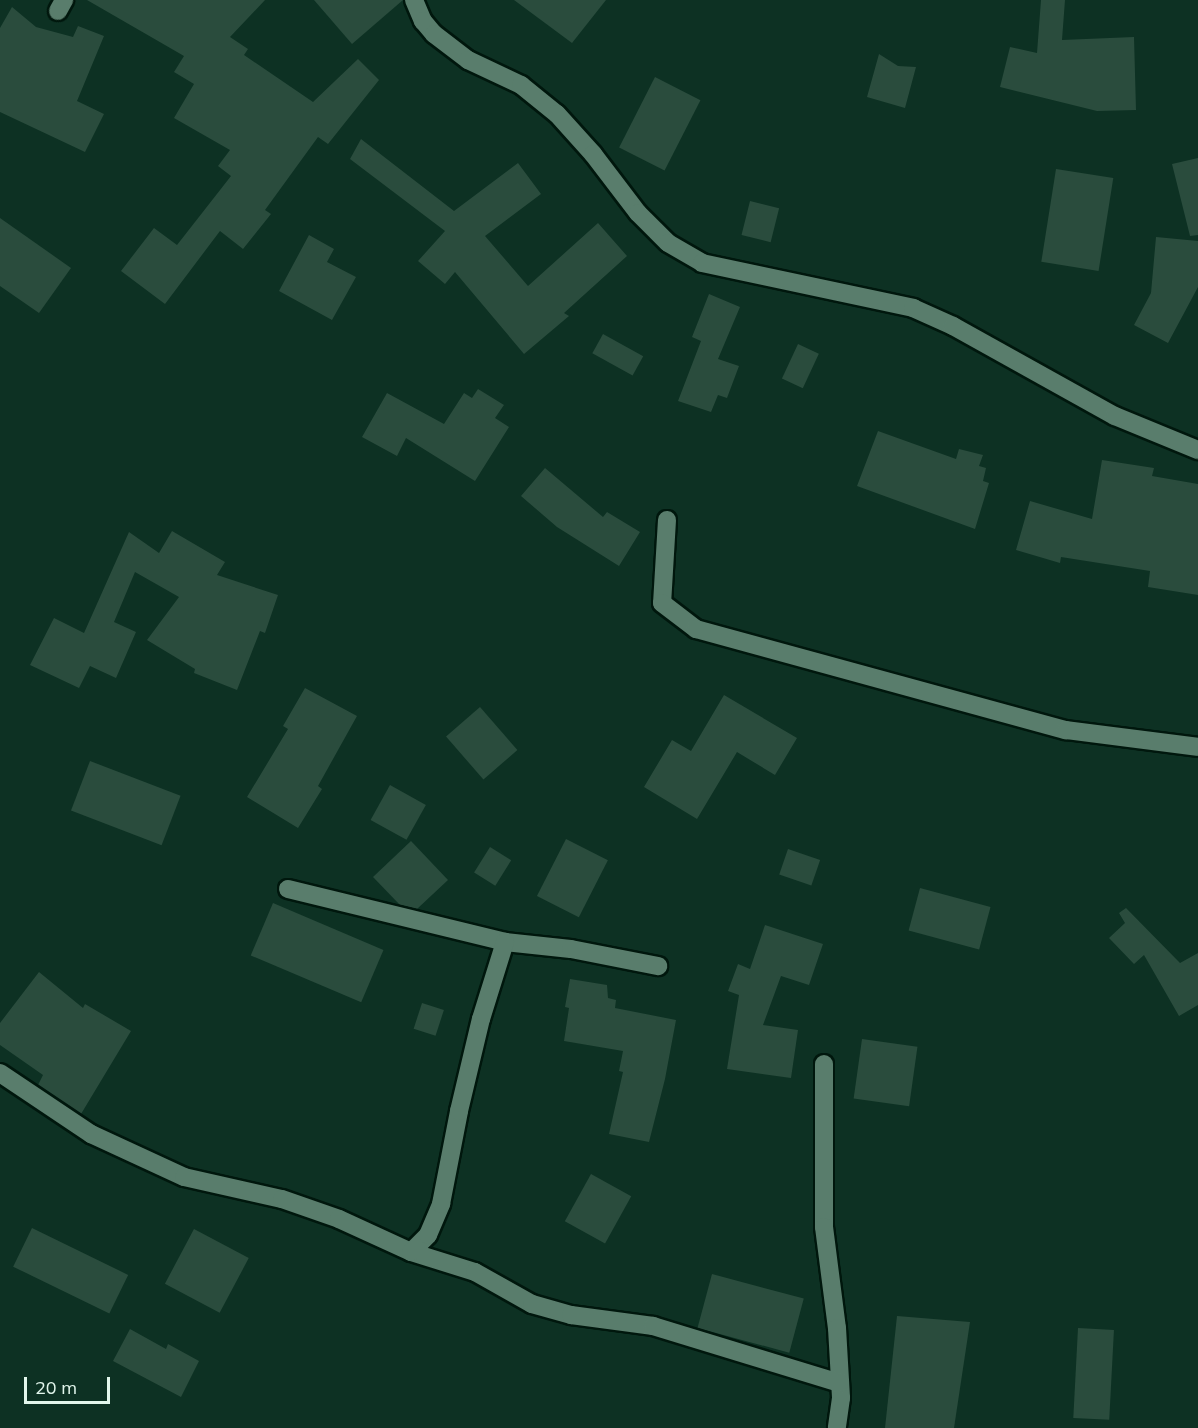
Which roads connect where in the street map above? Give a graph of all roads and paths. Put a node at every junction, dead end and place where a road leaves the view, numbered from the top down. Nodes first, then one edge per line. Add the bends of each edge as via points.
1 (414, 0) edge
2 (1198, 450) edge
3 (667, 520) dead end
4 (1198, 747) edge
5 (288, 889) dead end
6 (505, 942) junction
7 (658, 966) dead end
8 (824, 1064) dead end
9 (0, 1073) edge
10 (411, 1252) junction
11 (840, 1383) junction
12 (837, 1428) edge

1 - 2 street via 434,34 468,60 521,86 557,114 638,213 668,243 702,263 913,308 1115,416
3 - 4 street via 662,603 696,629 1066,730
5 - 6 street
6 - 7 street via 571,949
6 - 10 street via 481,1019 441,1204 428,1235
8 - 11 street via 824,1227
9 - 10 street via 91,1134 184,1177 282,1199 339,1219
10 - 11 street via 475,1272 532,1304 571,1315 653,1326
11 - 12 street

